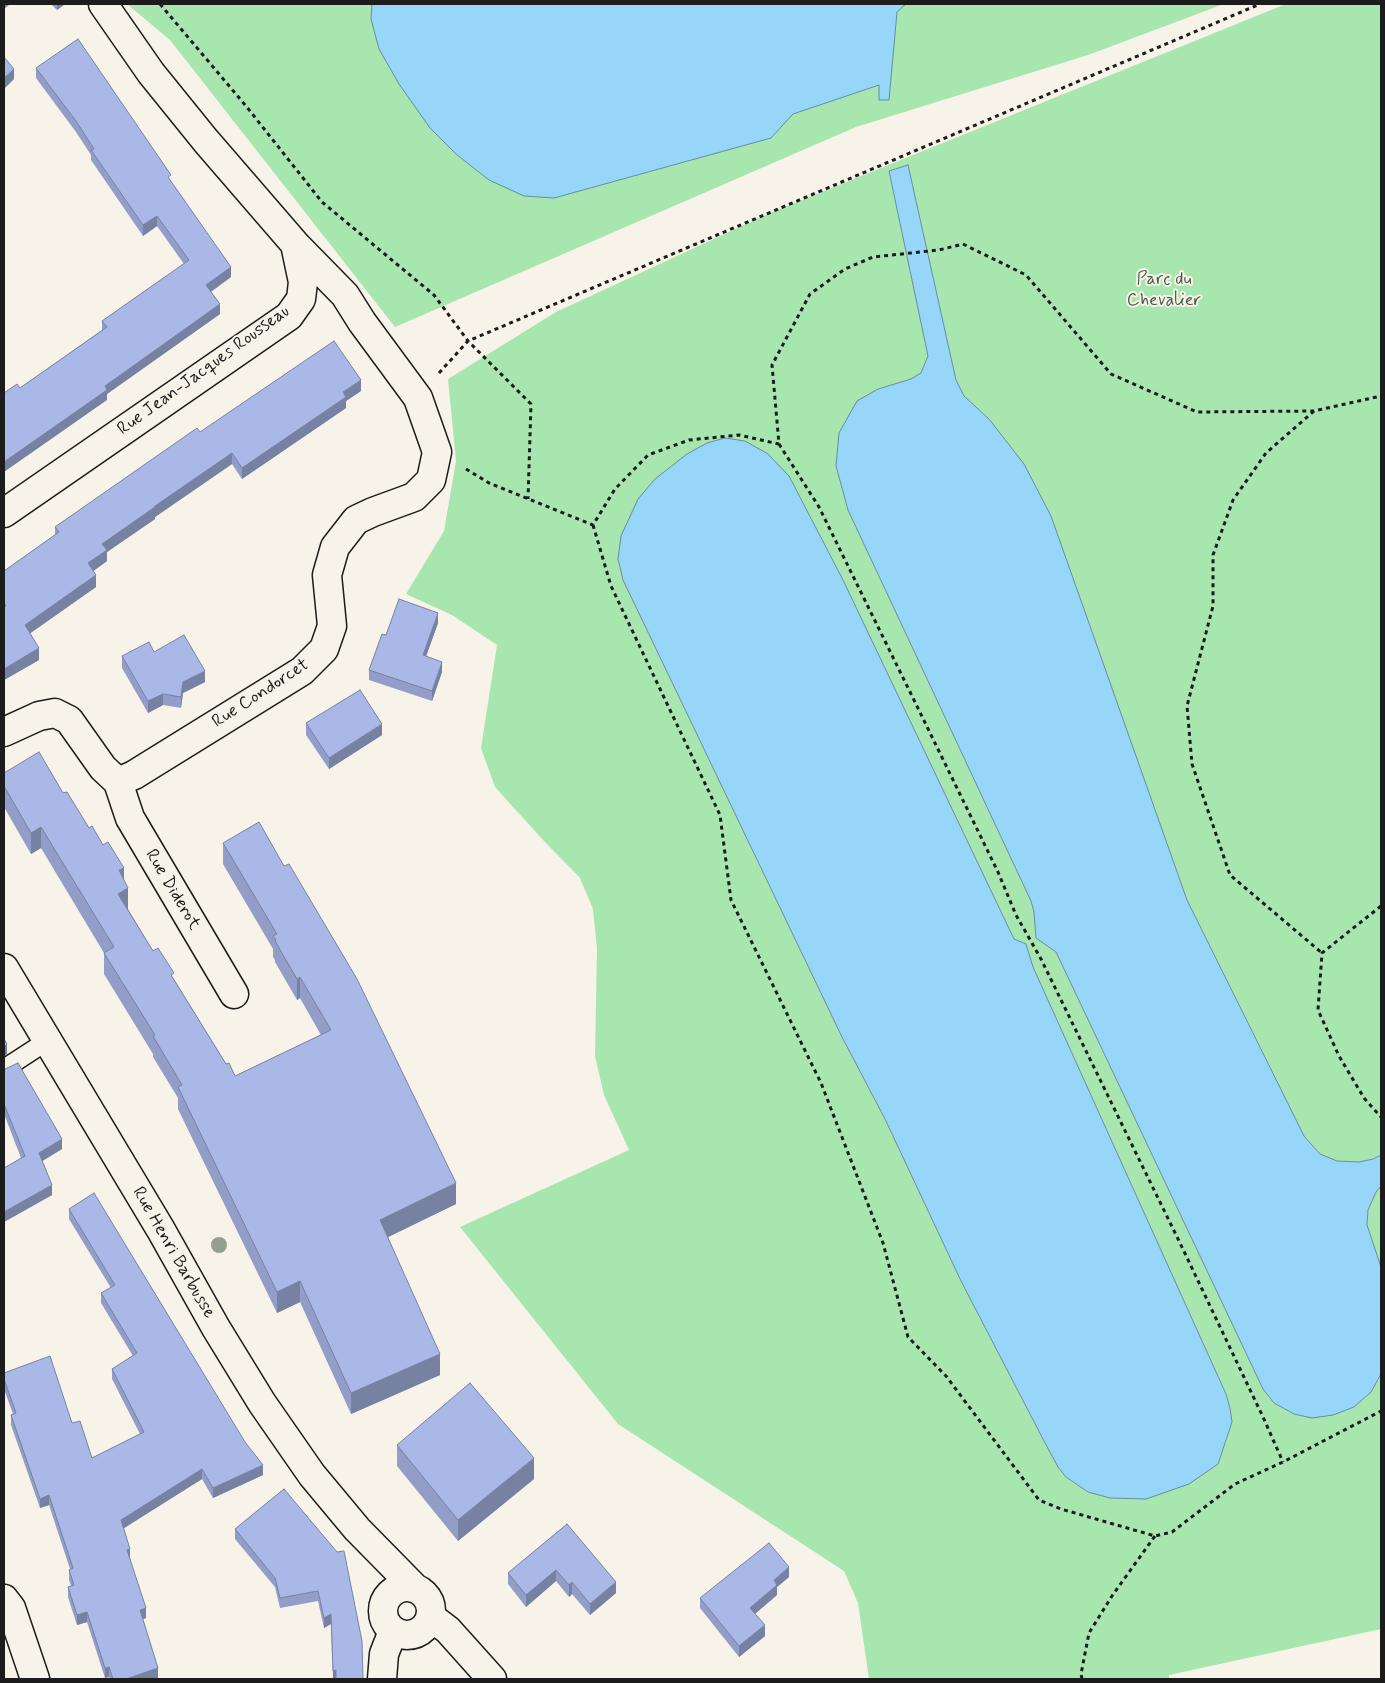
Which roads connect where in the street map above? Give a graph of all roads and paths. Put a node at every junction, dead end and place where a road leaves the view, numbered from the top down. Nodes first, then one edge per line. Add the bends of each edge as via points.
1 (103, 4) edge
2 (160, 4) edge
3 (1260, 4) edge
4 (295, 244) junction
5 (468, 340) junction
6 (1381, 396) edge
7 (418, 398) junction
8 (1314, 412) junction
9 (779, 444) junction
10 (437, 452) junction
11 (528, 499) junction
12 (4, 513) edge
13 (593, 525) junction
14 (4, 732) edge
15 (118, 782) junction
16 (1381, 906) edge
17 (1322, 953) junction
18 (4, 968) edge
19 (234, 994) dead end
20 (47, 1041) junction
21 (4, 1069) edge
22 (1381, 1116) edge
23 (1381, 1411) edge
24 (1283, 1462) junction
25 (357, 1529) junction
26 (1155, 1536) junction
27 (416, 1588) junction
28 (4, 1599) edge
29 (384, 1604) junction
30 (431, 1617) junction
31 (393, 1632) junction
32 (35, 1679) edge
33 (382, 1679) edge
34 (492, 1679) edge
35 (1082, 1679) edge

1 - 4 street, Rue Jean-Jacques Rousseau via 151,73 206,142
2 - 5 path via 322,202 434,295
3 - 5 path
4 - 7 street via 345,295
4 - 12 street, Rue Jean-Jacques Rousseau via 303,282 301,299 288,316
5 - 7 path
5 - 11 path via 531,404
6 - 8 path
7 - 10 street
8 - 9 path via 1197,412 1111,374 1026,275 962,244 939,250 873,257 844,269 810,294 772,365
8 - 17 path via 1266,453 1233,500 1213,555 1213,606 1187,706 1192,764 1230,875
9 - 13 path via 739,435 689,440 648,455 615,489
9 - 24 path via 818,507 1184,1252
10 - 11 path via 489,483
10 - 15 street, Rue Condorcet via 431,480 414,497 356,520 335,547 327,575 332,626 324,649 302,672
11 - 13 path
13 - 26 path via 611,586 720,816 731,900 821,1083 883,1243 908,1337 946,1376 1039,1500
14 - 15 street via 39,716 55,713 70,720 103,768
15 - 19 street, Rue Diderot via 130,818
16 - 17 path
17 - 22 path via 1318,1010 1339,1056 1364,1098
18 - 20 street, Rue Henri Barbusse
20 - 21 lane
20 - 25 street, Rue Henri Barbusse via 262,1403 312,1474
23 - 24 path
24 - 26 path via 1235,1484 1172,1532
25 - 27 street, Rue Henri Barbusse
25 - 29 street, Rue Henri Barbusse via 378,1578
26 - 35 path via 1089,1633
27 - 29 street via 393,1592
27 - 30 street via 429,1600
28 - 32 street via 11,1608
29 - 31 street via 383,1616
30 - 31 street via 415,1634 408,1636
30 - 34 street via 448,1630
31 - 33 street via 384,1654

